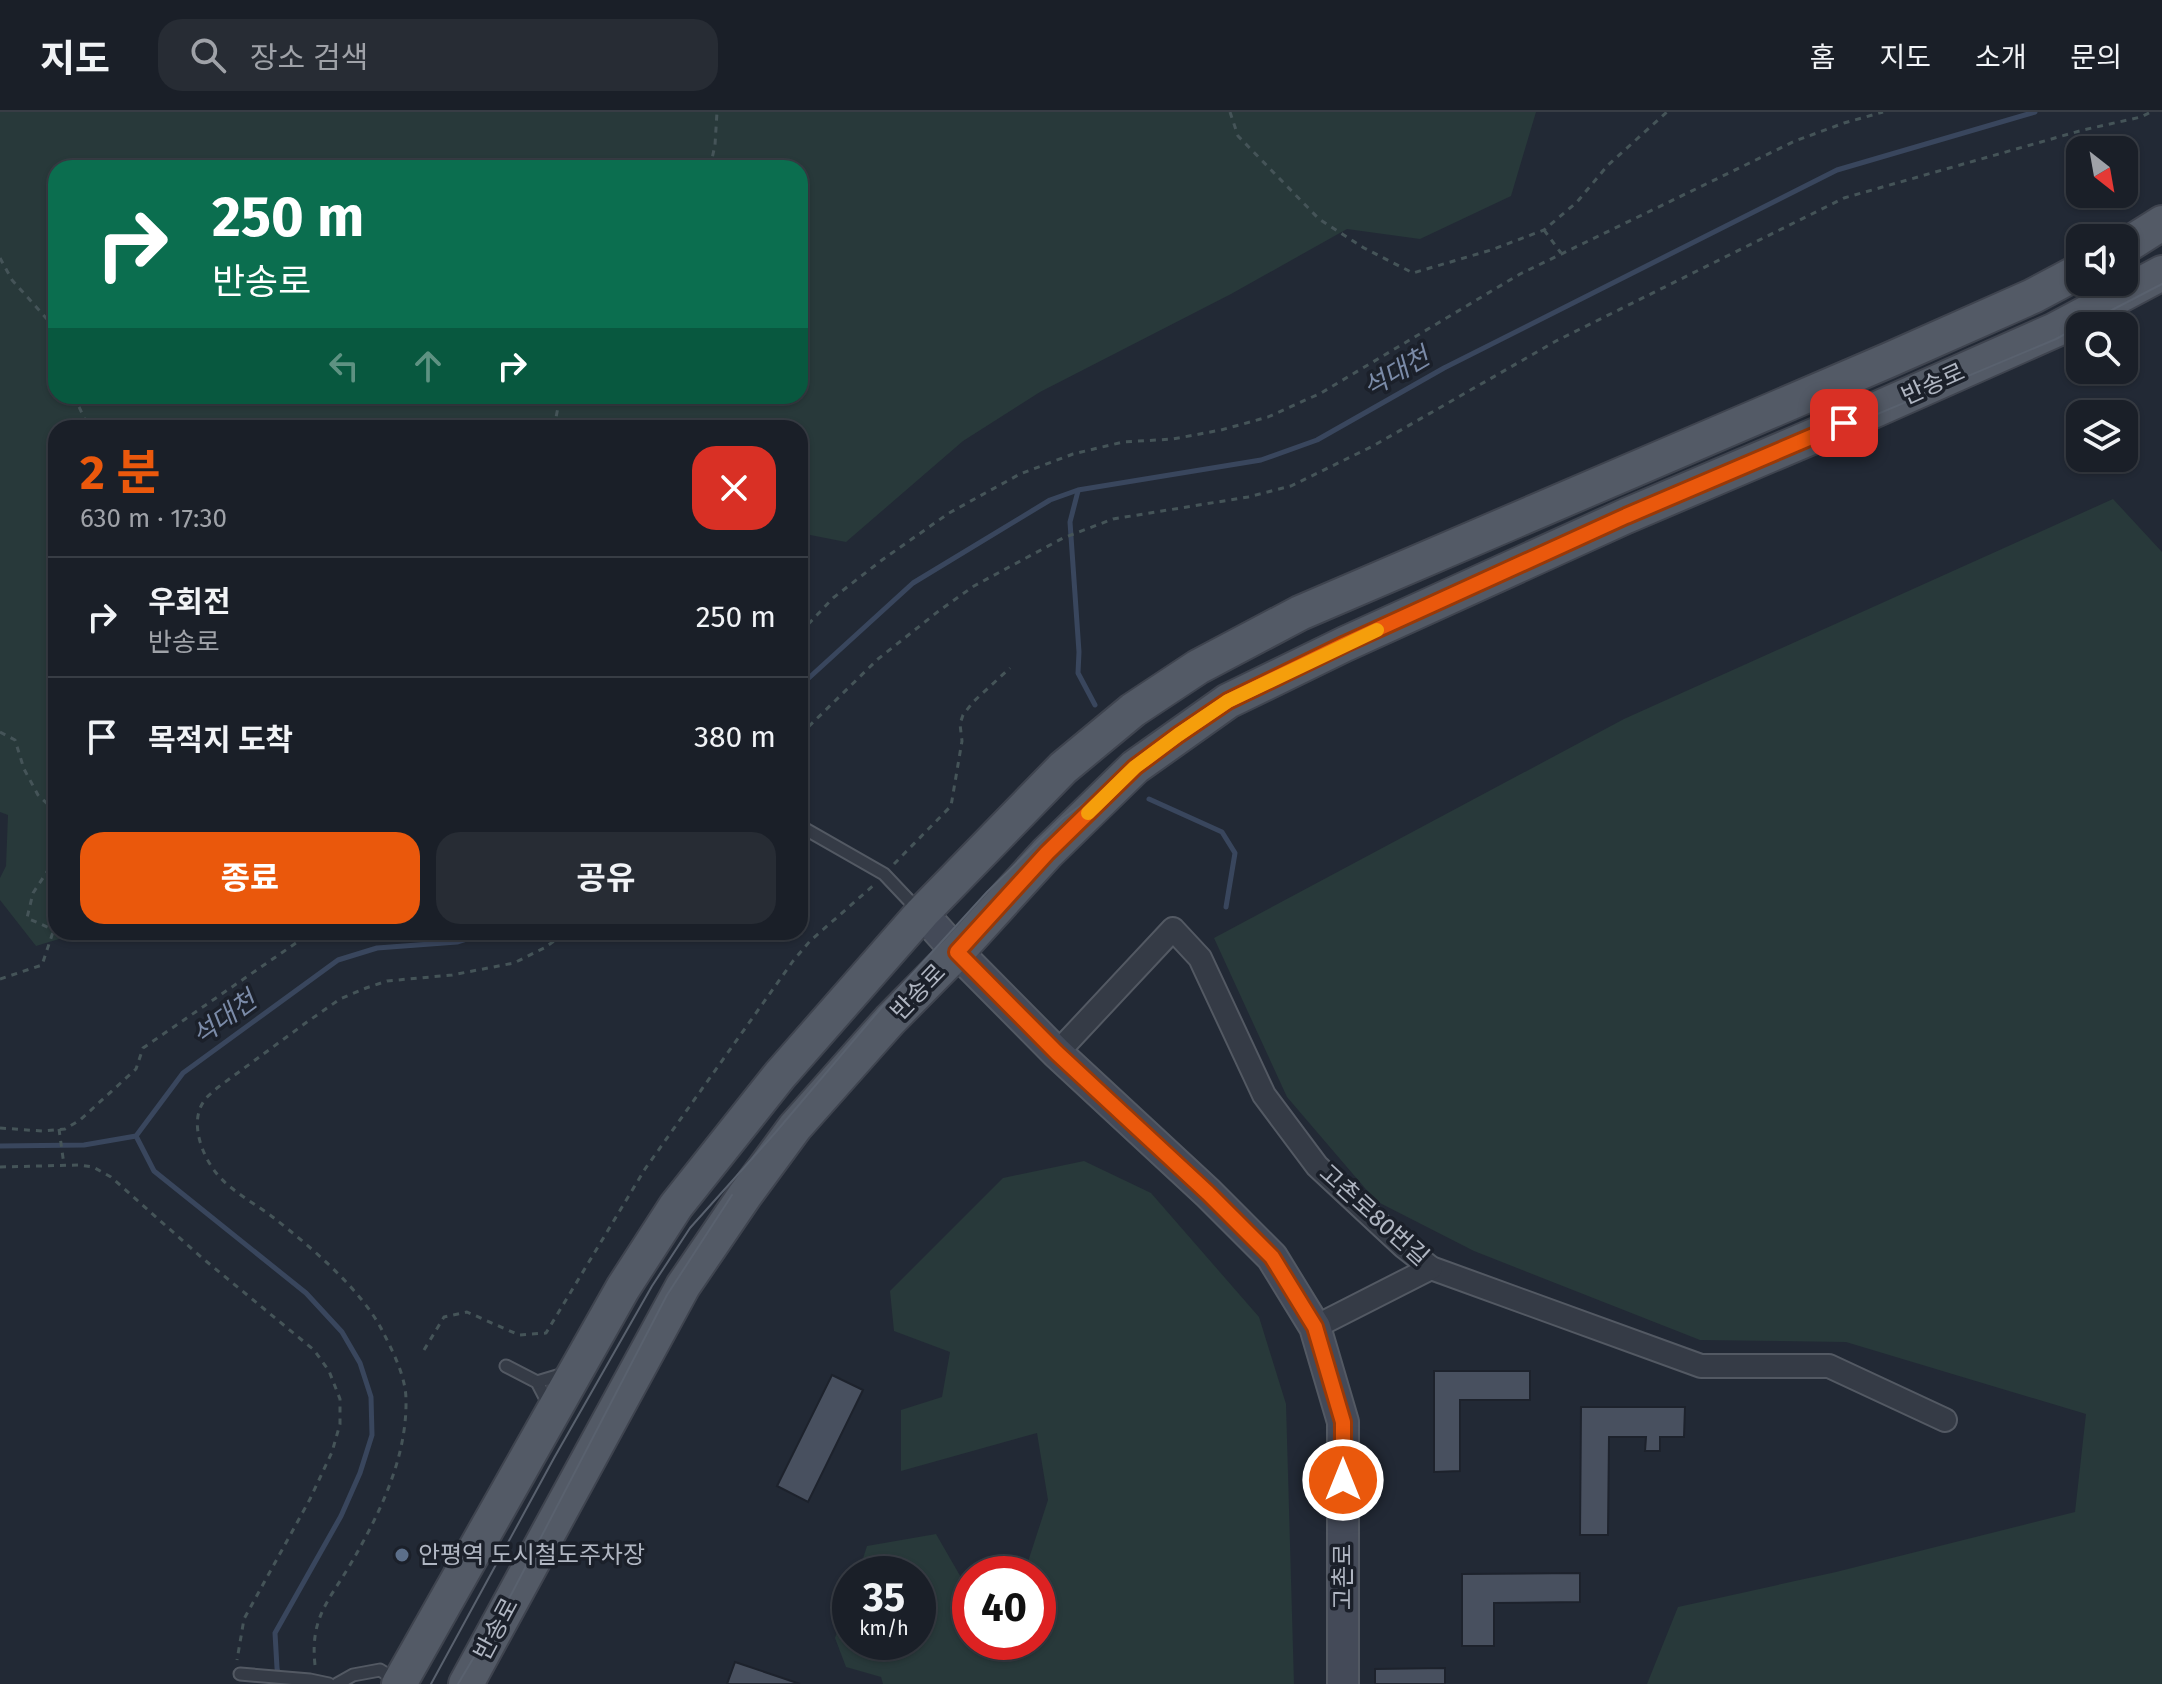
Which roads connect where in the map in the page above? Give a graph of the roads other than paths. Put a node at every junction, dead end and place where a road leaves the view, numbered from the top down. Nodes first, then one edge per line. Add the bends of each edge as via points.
1 (2162, 223) edge
2 (2138, 238) edge
3 (2162, 273) edge
4 (2066, 278) edge
5 (808, 831) edge
6 (922, 913) junction
7 (957, 952) junction
8 (1057, 1053) junction
9 (1431, 1268) junction
10 (1315, 1327) junction
11 (506, 1366) dead end
12 (545, 1396) junction
13 (1945, 1420) dead end
14 (240, 1674) road end
15 (319, 1681) edge
16 (399, 1683) edge
17 (337, 1684) edge
18 (466, 1684) edge
19 (1343, 1684) edge

1 - 2 main road
3 - 7 main road, 반송로 via 2055,330 1626,516 1228,701 1135,767
4 - 6 main road, 반송로 via 1300,613 1198,667 1133,710 1063,768
5 - 6 lane via 884,874
6 - 7 street, 고촌로
6 - 12 main road, 반송로 via 780,1075 676,1206 575,1371
7 - 8 street, 고촌로
7 - 18 main road, 반송로 via 795,1127 683,1286
8 - 9 street, 고촌로80번길 via 1173,929 1200,958 1264,1095 1317,1166
8 - 10 street, 고촌로 via 1272,1257
9 - 10 street
9 - 13 street, 고촌로80번길 via 1701,1366 1829,1366
10 - 19 street, 고촌로 via 1343,1422
11 - 12 lane
12 - 16 main road, 반송로
14 - 15 lane
16 - 17 lane via 380,1670

